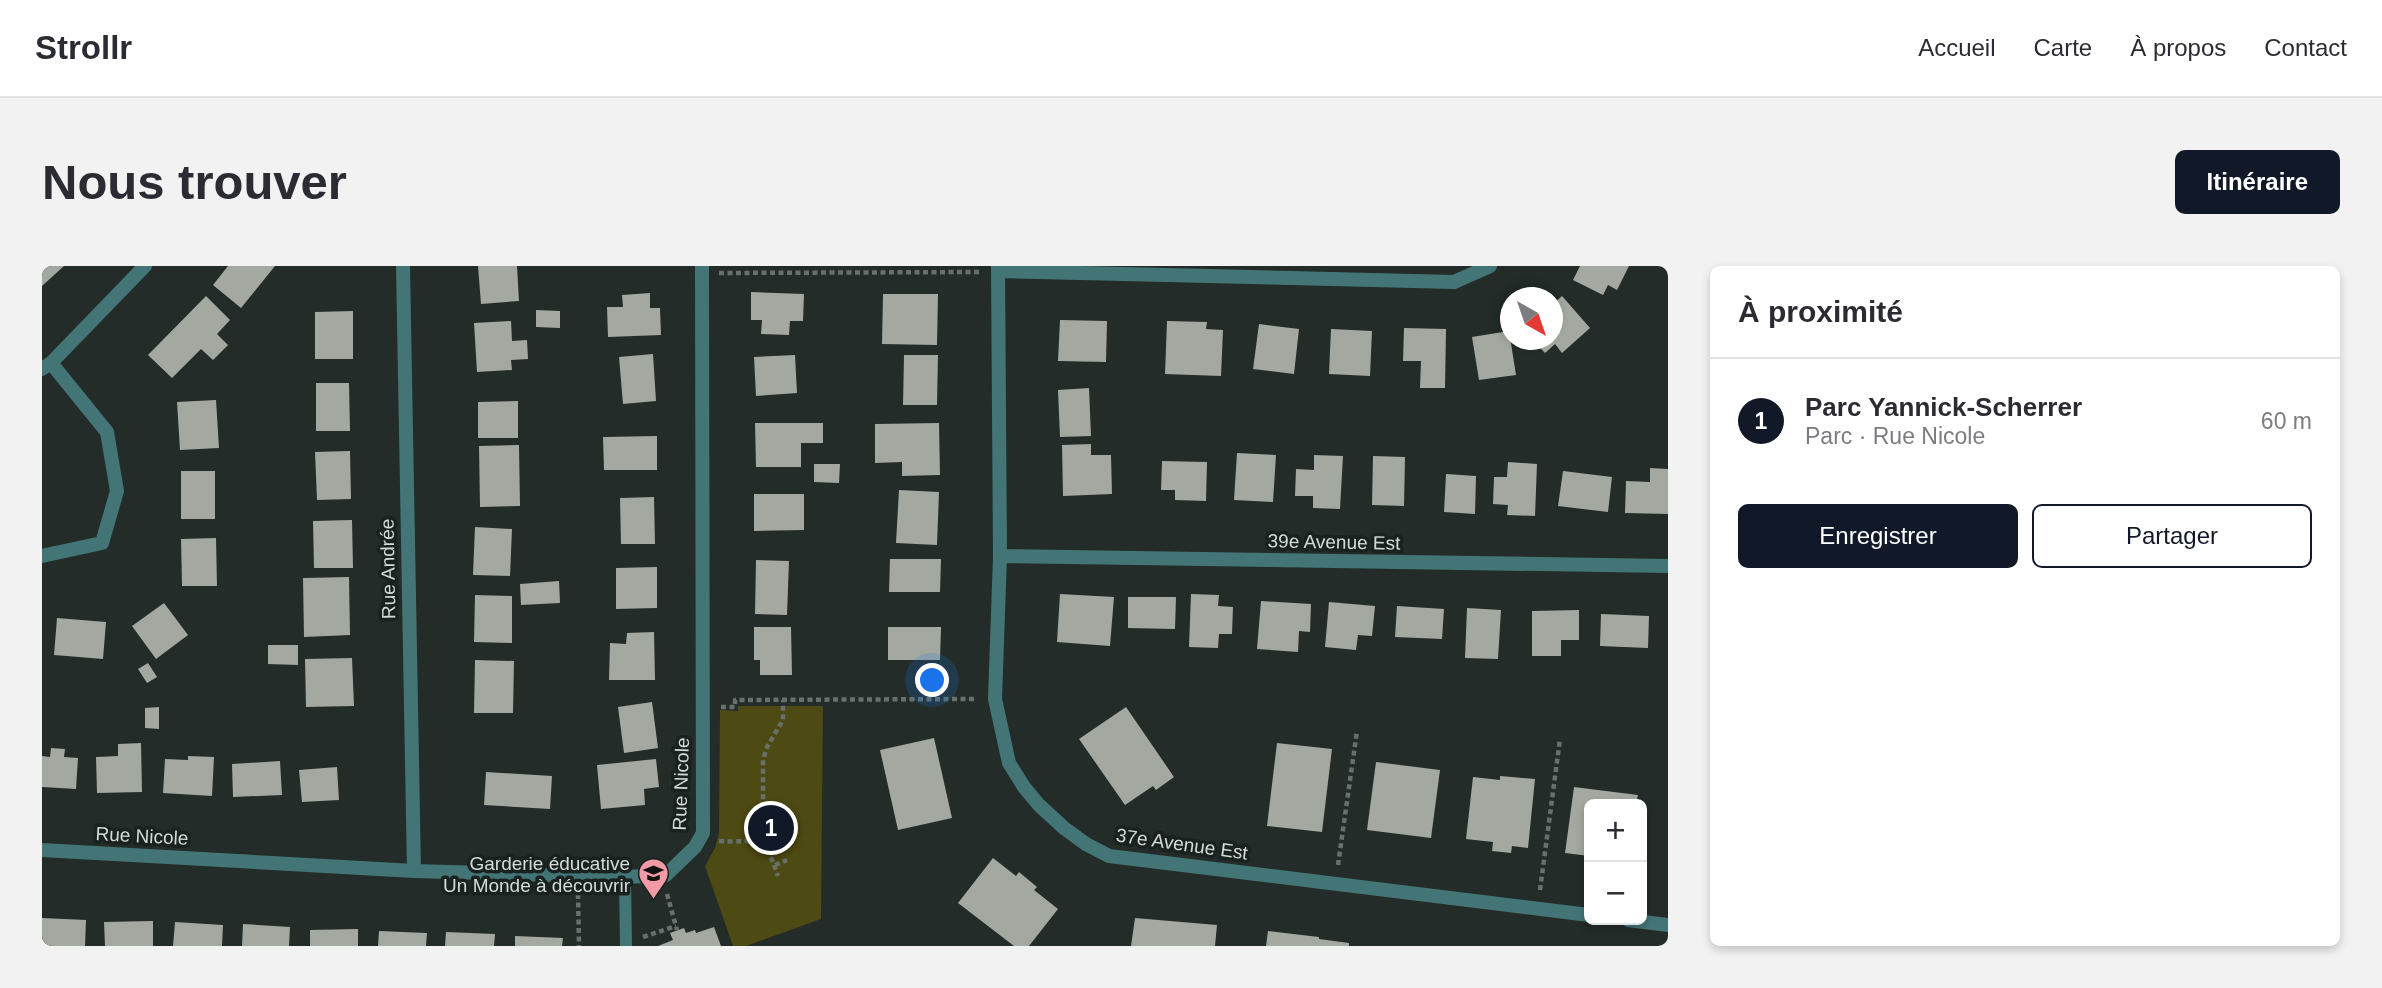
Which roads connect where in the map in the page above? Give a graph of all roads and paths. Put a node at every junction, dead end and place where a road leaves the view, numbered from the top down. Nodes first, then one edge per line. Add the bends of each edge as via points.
1 (145, 266) edge
2 (403, 266) edge
3 (1490, 266) edge
4 (998, 269) edge
5 (702, 270) edge
6 (46, 366) edge
7 (42, 556) edge
8 (1000, 556) junction
9 (1668, 566) edge
10 (977, 699) dead end
11 (783, 700) junction
12 (720, 707) dead end
13 (1357, 731) dead end
14 (1560, 739) dead end
15 (718, 841) dead end
16 (758, 841) junction
17 (42, 850) edge
18 (787, 860) dead end
19 (775, 865) junction
20 (414, 871) junction
21 (778, 876) dead end
22 (625, 877) junction
23 (1336, 883) junction
24 (578, 891) dead end
25 (666, 891) dead end
26 (1538, 908) junction
27 (1584, 914) edge
28 (1647, 922) edge
29 (1668, 925) edge
30 (645, 937) dead end
31 (579, 946) edge
32 (626, 946) edge

1 - 6 street
2 - 20 street, Rue Andrée
3 - 4 street via 1454,282
4 - 5 path
4 - 8 street, 37e Avenue Est
5 - 22 street, Rue Nicole via 703,834 666,875
6 - 7 street via 107,432 117,491 102,543
8 - 9 street, 39e Avenue Est
8 - 23 street, 37e Avenue Est via 995,699 1009,763 1039,805 1075,836 1109,856
10 - 11 path
11 - 12 path via 735,700 735,707
11 - 16 path via 783,720 763,760 763,825
13 - 23 path
14 - 26 path
15 - 16 path
16 - 19 path via 768,849
17 - 20 street, Rue Nicole
18 - 19 path
19 - 21 path
20 - 22 street, Rue Nicole
22 - 32 lane
23 - 26 street, 37e Avenue Est
24 - 31 path
25 - 30 path via 676,928
26 - 27 street, 37e Avenue Est
28 - 29 street

